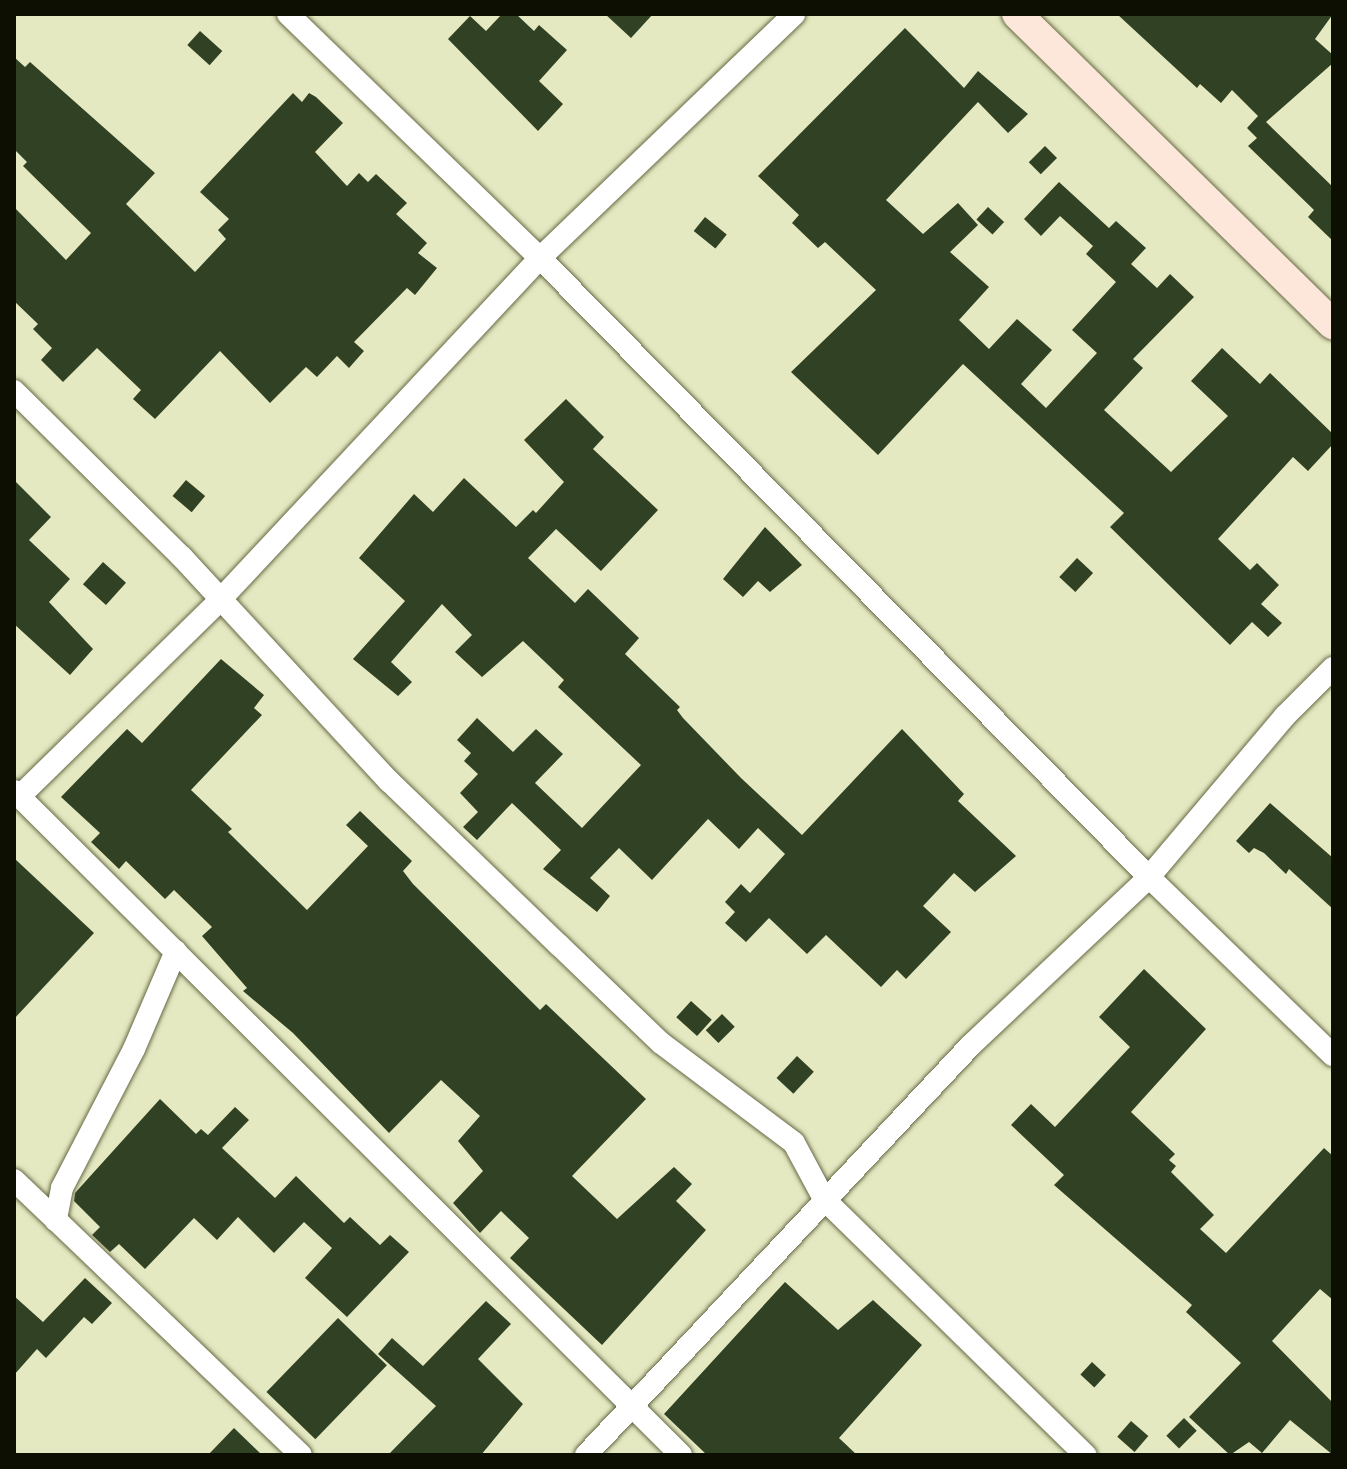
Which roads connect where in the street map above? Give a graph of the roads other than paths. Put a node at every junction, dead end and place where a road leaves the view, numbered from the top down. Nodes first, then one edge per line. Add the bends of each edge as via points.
1 (288, 14) edge
2 (794, 14) edge
3 (1017, 14) edge
4 (540, 258) junction
5 (1333, 325) edge
6 (14, 391) edge
7 (219, 601) junction
8 (1333, 668) edge
9 (17, 794) edge
10 (1149, 877) junction
11 (176, 951) junction
12 (1333, 1055) edge
13 (14, 1180) edge
14 (824, 1199) junction
15 (56, 1220) junction
16 (635, 1403) junction
17 (301, 1455) edge
18 (586, 1455) edge
19 (681, 1455) edge
20 (1085, 1455) edge

1 - 4 street
2 - 4 street
3 - 5 street
4 - 7 street
4 - 10 street
6 - 7 street via 182,557
7 - 9 street
7 - 14 street via 389,781 661,1043 794,1143
8 - 10 street via 1285,716
9 - 11 street
10 - 12 street
10 - 14 street via 971,1045
11 - 15 street via 134,1049 62,1188
11 - 16 street
13 - 15 street
14 - 16 street
14 - 20 street
15 - 17 street
16 - 18 street
16 - 19 street

